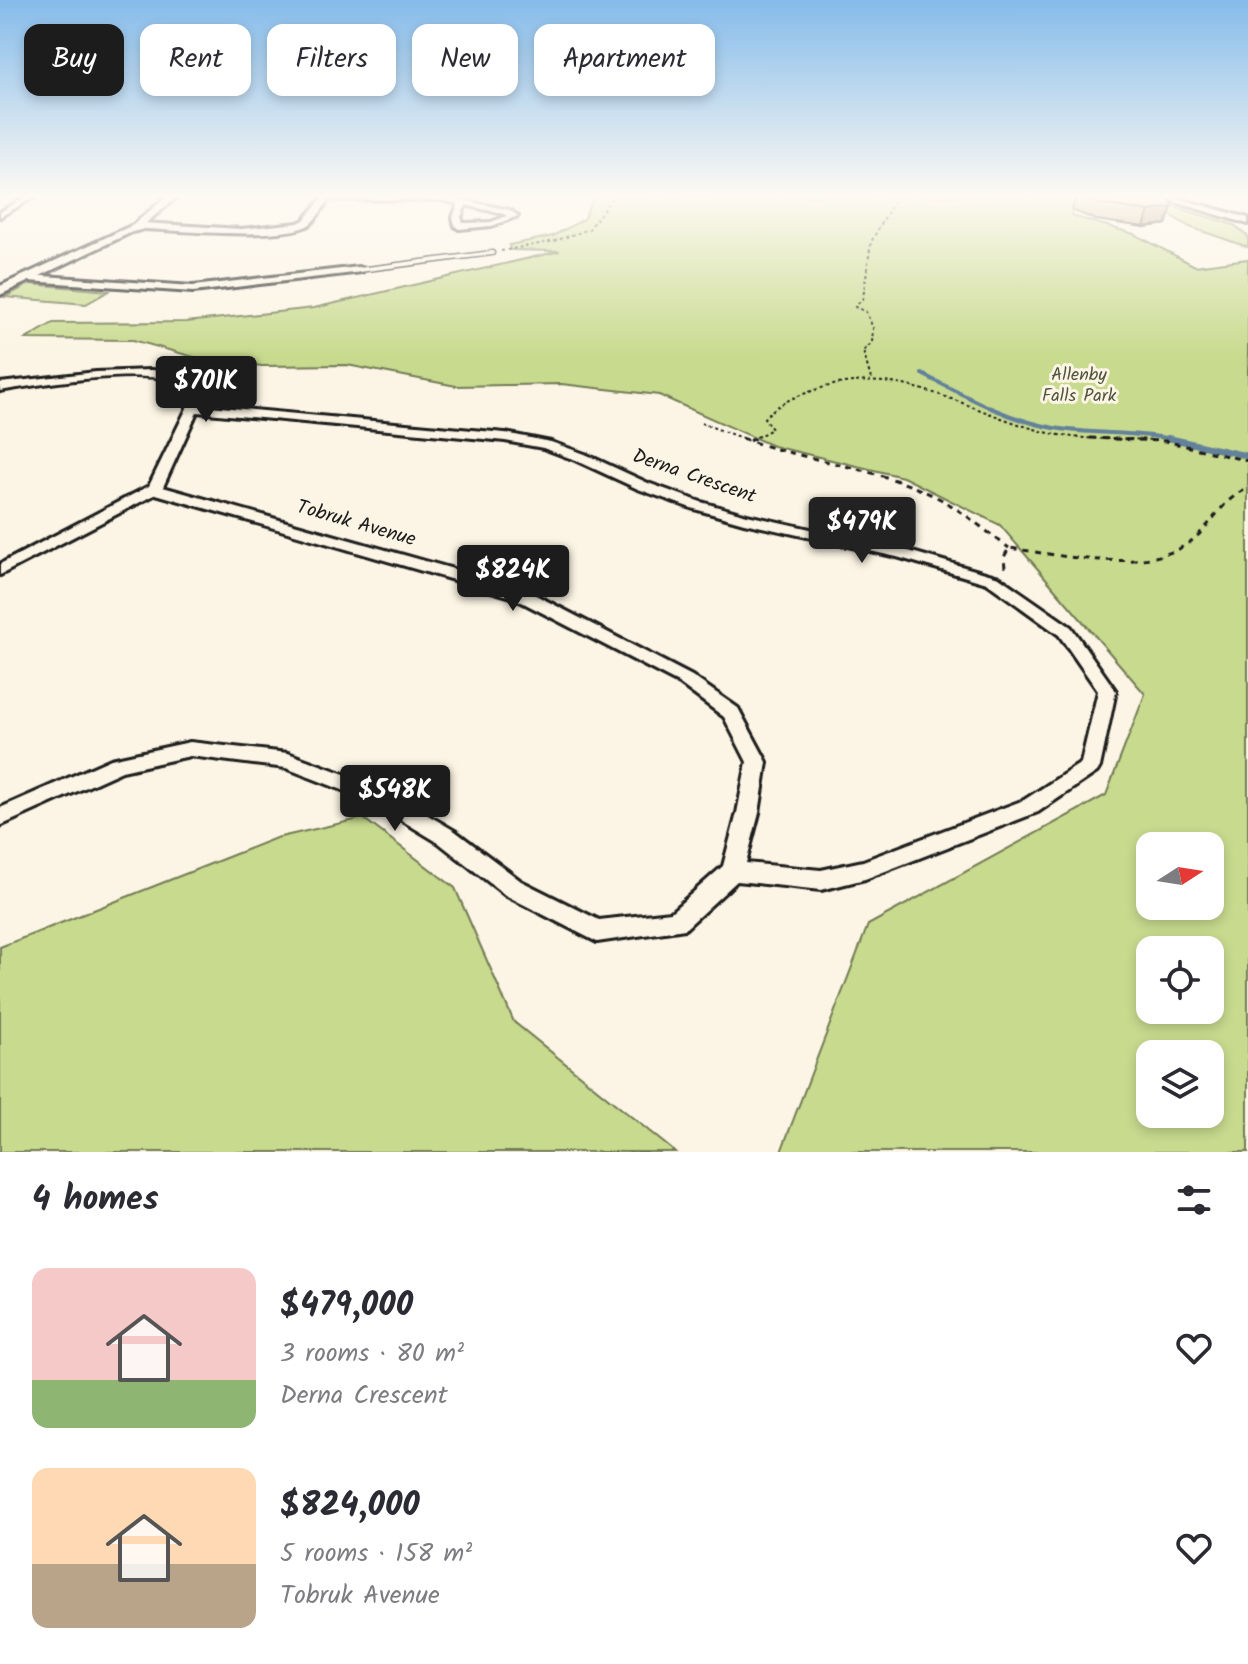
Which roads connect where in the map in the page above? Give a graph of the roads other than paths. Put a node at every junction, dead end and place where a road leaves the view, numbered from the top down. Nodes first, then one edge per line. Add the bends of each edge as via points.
1 (87, 250) edge
2 (492, 253) road end
3 (359, 270) joint
4 (28, 278) junction
5 (0, 291) edge
6 (0, 387) edge
7 (193, 408) junction
8 (155, 489) junction
9 (0, 570) edge
10 (0, 817) edge
11 (733, 871) junction

1 - 4 main road
2 - 3 lane
3 - 4 street via 193,289
4 - 5 main road
6 - 7 street via 165,374 186,380 195,390
7 - 8 street
7 - 11 street, Derna Crescent via 546,445 696,505 993,580 1065,631 1107,691 1090,767 1031,806 865,870 821,880
8 - 9 street
8 - 11 street, Tobruk Avenue via 518,593 686,680 731,713 757,762
10 - 11 street via 118,764 190,749 288,761 375,794 447,837 513,888 597,931 677,922

